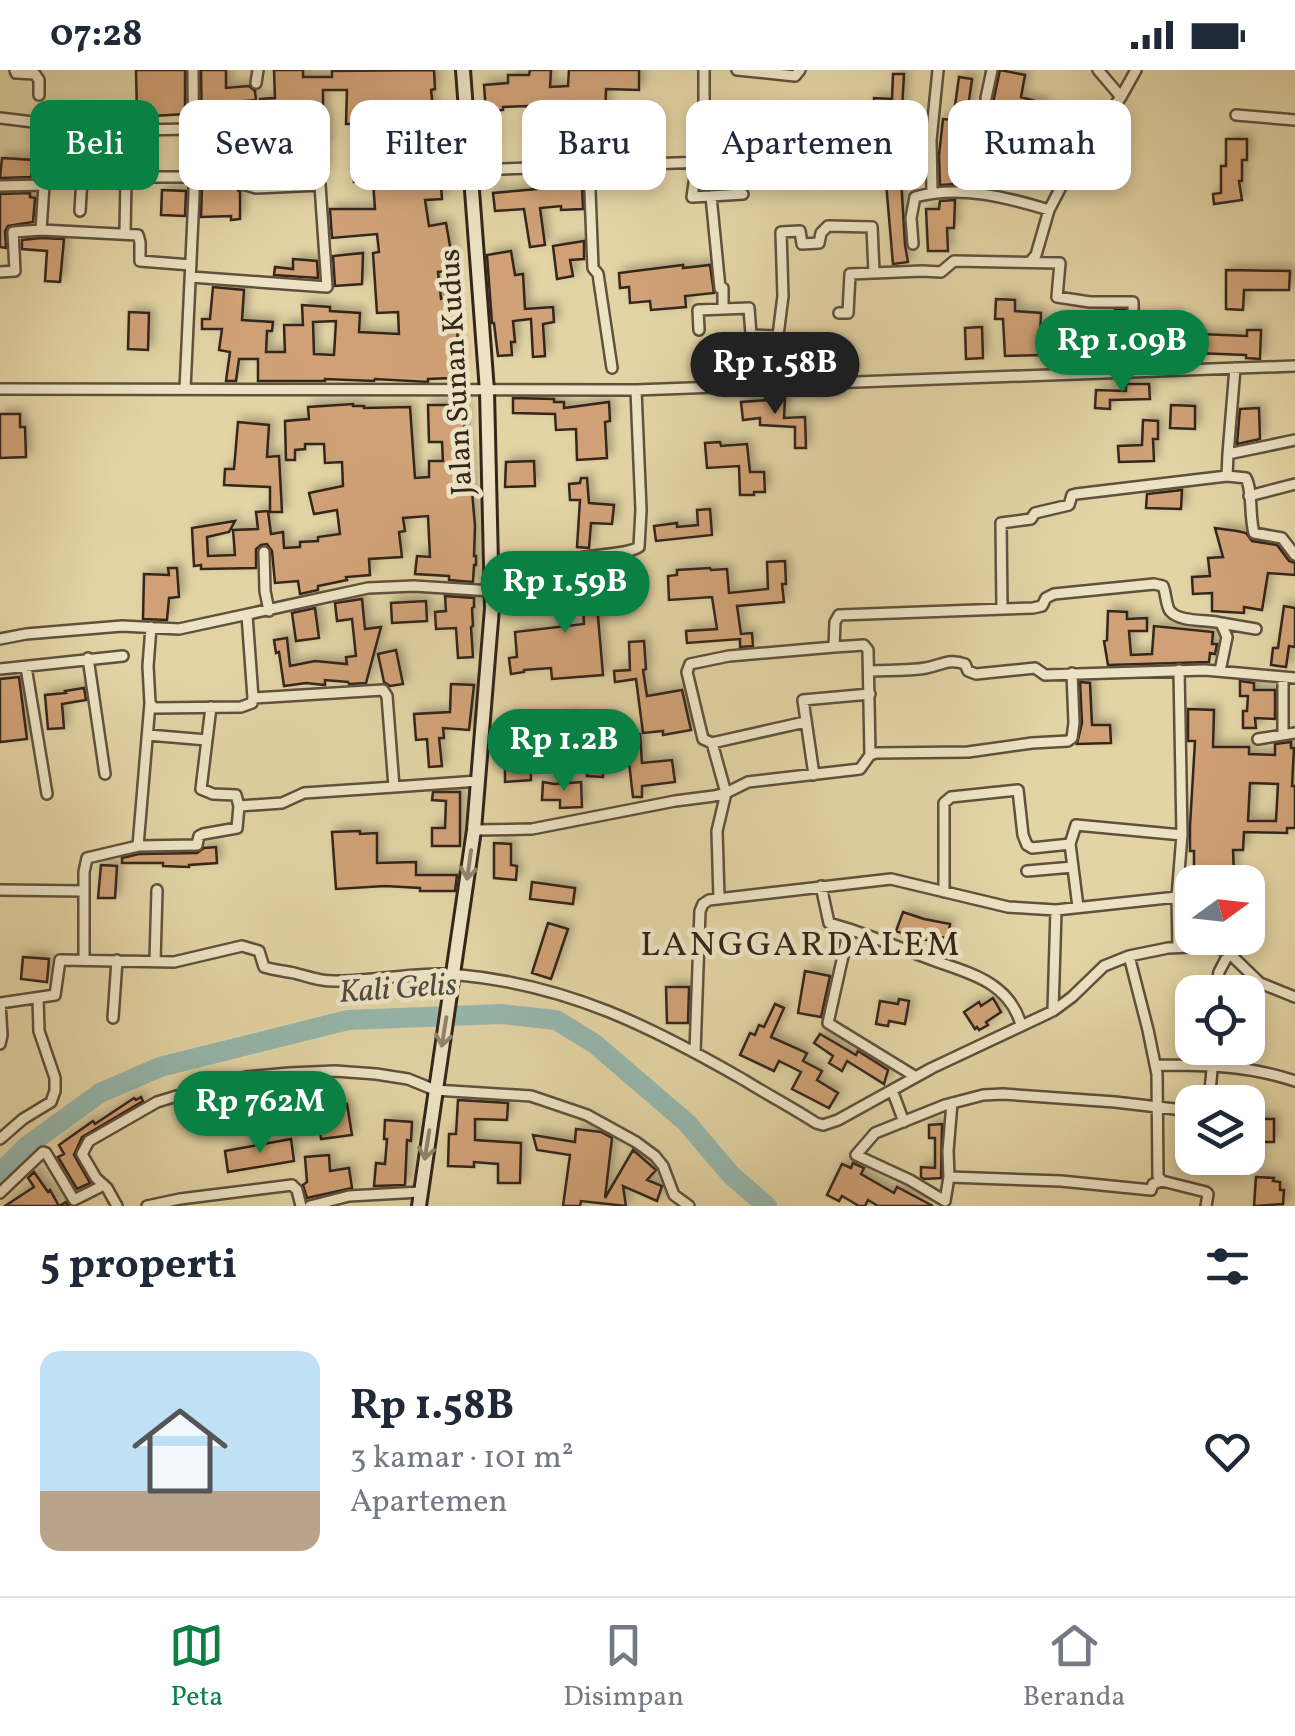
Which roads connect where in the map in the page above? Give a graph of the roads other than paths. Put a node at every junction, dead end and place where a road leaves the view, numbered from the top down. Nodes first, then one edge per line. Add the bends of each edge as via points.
1 (15, 70) edge
2 (193, 70) edge
3 (258, 70) edge
4 (463, 70) edge
5 (704, 70) edge
6 (737, 70) edge
7 (745, 70) edge
8 (800, 70) edge
9 (938, 70) edge
10 (992, 70) edge
11 (1098, 70) edge
12 (1136, 70) edge
13 (256, 83) dead end
14 (39, 95) dead end
15 (1120, 96) junction
16 (986, 98) dead end
17 (193, 100) edge
18 (465, 100) edge
19 (705, 100) edge
20 (1236, 115) dead end
21 (0, 118) edge
22 (1295, 120) edge
23 (179, 129) edge
24 (928, 140) edge
25 (931, 140) junction
26 (30, 185) edge
27 (0, 186) edge
28 (44, 190) edge
29 (81, 190) edge
30 (126, 190) edge
31 (195, 190) edge
32 (320, 190) edge
33 (472, 190) edge
34 (589, 190) edge
35 (693, 190) edge
36 (932, 192) junction
37 (743, 194) dead end
38 (711, 196) junction
39 (1049, 210) junction
40 (80, 211) dead end
41 (780, 217) dead end
42 (41, 230) junction
43 (781, 232) junction
44 (125, 233) junction
45 (913, 244) dead end
46 (1030, 262) junction
47 (192, 265) junction
48 (0, 272) edge
49 (874, 272) junction
50 (191, 276) junction
51 (724, 309) junction
52 (839, 313) dead end
53 (698, 330) dead end
54 (777, 336) junction
55 (1295, 366) edge
56 (612, 368) dead end
57 (1235, 368) junction
58 (1134, 372) junction
59 (781, 384) junction
60 (0, 389) edge
61 (184, 389) junction
62 (636, 390) junction
63 (487, 391) junction
64 (1295, 440) edge
65 (1228, 454) junction
66 (1227, 476) junction
67 (1295, 484) edge
68 (1249, 496) junction
69 (264, 552) dead end
70 (1295, 555) edge
71 (492, 591) junction
72 (492, 608) junction
73 (1002, 610) junction
74 (268, 611) junction
75 (246, 615) junction
76 (1221, 623) junction
77 (151, 627) junction
78 (1256, 629) dead end
79 (0, 639) edge
80 (834, 647) junction
81 (123, 656) dead end
82 (88, 658) junction
83 (26, 667) junction
84 (0, 669) edge
85 (1179, 670) junction
86 (869, 671) junction
87 (1220, 671) junction
88 (1072, 673) junction
89 (1283, 678) junction
90 (1295, 678) edge
91 (870, 694) junction
92 (253, 698) junction
93 (150, 703) junction
94 (212, 708) junction
95 (805, 722) junction
96 (1295, 732) edge
97 (148, 734) junction
98 (1283, 734) junction
99 (1258, 739) dead end
100 (208, 740) junction
101 (712, 743) junction
102 (870, 754) junction
103 (104, 774) dead end
104 (814, 775) junction
105 (478, 781) junction
106 (394, 787) junction
107 (47, 794) dead end
108 (726, 794) junction
109 (238, 806) junction
110 (474, 830) junction
111 (1182, 835) junction
112 (1070, 844) junction
113 (138, 846) junction
114 (1180, 865) edge
115 (1073, 867) junction
116 (1027, 871) dead end
117 (821, 886) junction
118 (0, 890) edge
119 (157, 890) dead end
120 (84, 892) junction
121 (944, 892) junction
122 (1175, 897) edge
123 (719, 898) junction
124 (1078, 907) junction
125 (1056, 910) junction
126 (849, 928) junction
127 (1175, 948) edge
128 (1231, 955) edge
129 (1129, 956) junction
130 (84, 960) junction
131 (117, 960) junction
132 (155, 961) junction
133 (453, 977) junction
134 (1295, 997) edge
135 (38, 998) junction
136 (0, 1002) edge
137 (1053, 1011) junction
138 (113, 1018) dead end
139 (1021, 1025) junction
140 (0, 1044) edge
141 (695, 1052) junction
142 (1155, 1065) junction
143 (1175, 1065) edge
144 (1214, 1065) joint
145 (916, 1077) junction
146 (1295, 1081) edge
147 (1212, 1085) edge
148 (436, 1087) junction
149 (892, 1091) junction
150 (952, 1102) junction
151 (1158, 1108) junction
152 (1175, 1110) edge
153 (904, 1121) junction
154 (0, 1138) edge
155 (948, 1177) junction
156 (1162, 1181) junction
157 (104, 1185) junction
158 (0, 1193) edge
159 (419, 1199) edge
160 (686, 1205) edge
161 (118, 1206) edge
162 (147, 1206) edge
163 (300, 1206) edge
164 (310, 1206) edge
165 (1206, 1206) edge

1 - 14 street via 34,74
2 - 17 street
3 - 13 street
4 - 18 main road, Jalan Sunan Kudus
5 - 19 street
6 - 7 street
7 - 8 street via 796,76
9 - 25 street
10 - 16 street
11 - 15 street
12 - 15 street
15 - 39 street
20 - 22 street
21 - 23 street via 72,132
24 - 25 street
25 - 36 street
26 - 27 street
28 - 42 street
29 - 40 street
30 - 44 street
31 - 47 street
32 - 50 street via 327,287
33 - 63 main road, Jalan Sunan Kudus
34 - 56 street via 593,268
35 - 38 street via 692,197
36 - 39 street via 992,194
36 - 45 street via 916,197
37 - 38 street
38 - 51 street
39 - 46 street
41 - 43 street
42 - 44 street
42 - 48 street via 13,232 15,271
43 - 49 street via 800,232 802,244 819,243 828,226 872,227
43 - 54 street
44 - 47 street via 138,235 140,261
46 - 49 street via 954,261 941,272
46 - 58 street via 1060,263 1056,297 1133,302
47 - 50 street
49 - 52 street via 850,274 848,313
50 - 61 street
51 - 53 street via 698,310
51 - 54 street via 748,308 751,336
54 - 59 street
55 - 57 street
57 - 58 street
57 - 65 street
58 - 59 street
59 - 62 street
60 - 61 street
61 - 63 street
62 - 63 street
62 - 72 street via 639,547 571,559
63 - 71 main road, Jalan Sunan Kudus
64 - 65 street
65 - 66 street
66 - 68 street via 1246,478
66 - 73 street via 1076,494 1065,508 1001,523
67 - 68 street
68 - 70 street via 1254,533 1282,538
69 - 74 street
71 - 72 main road, Jalan Sunan Kudus
71 - 74 street via 368,588
72 - 105 main road, Jalan Sunan Kudus
73 - 76 street via 1042,606 1054,594 1159,584 1172,613
73 - 80 street via 839,614
74 - 75 street
75 - 77 street via 179,629
75 - 92 street
76 - 78 street
76 - 87 street via 1227,637
77 - 79 street
77 - 93 street
80 - 86 street via 867,646
80 - 101 street via 690,664 703,739
81 - 82 street
82 - 83 street
82 - 103 street
83 - 84 street
83 - 107 street
85 - 87 street
85 - 88 street
85 - 111 street
86 - 88 street via 954,661 976,674 1035,668 1045,675
86 - 91 street
87 - 89 street
88 - 102 street via 1068,741
89 - 90 street
89 - 98 street
91 - 95 street via 806,698
91 - 102 street
92 - 94 street via 241,708
92 - 106 street via 383,690
93 - 94 street
93 - 97 street
94 - 100 street
95 - 101 street
95 - 104 street
96 - 98 street
97 - 100 street
97 - 113 street
98 - 99 street
100 - 109 street via 202,790 236,795
101 - 108 street
102 - 104 street via 860,768
104 - 108 street via 748,782
105 - 106 street
105 - 110 main road, Jalan Sunan Kudus
106 - 109 street
108 - 110 street via 532,830
108 - 123 street via 717,830
109 - 113 street via 237,828 203,834 197,845
110 -> 133 main road, Jalan Sunan Kudus
111 - 112 street via 1078,824
111 - 114 street
112 - 115 street
112 - 121 street via 1027,846 1018,790 951,797 944,802
113 - 120 street via 87,858
115 - 116 street
115 - 124 street
117 - 121 street via 891,879
117 - 123 street
117 - 126 street via 829,923
118 - 120 street
119 - 132 street
120 - 130 street
121 - 125 street
122 - 124 street
123 - 141 street via 700,912
124 - 125 street
125 - 137 street
126 - 139 street via 974,973 1014,1006
126 - 145 street via 828,1023
127 - 129 street
128 - 134 street via 1260,983
129 - 137 street via 1097,971
129 - 142 street
130 - 131 street
130 - 135 street via 60,960 55,995
131 - 132 street
131 - 138 street
132 - 133 street via 242,946 259,951 264,968 314,980
133 - 141 street via 494,978 579,999
133 -> 148 main road, Jalan Sunan Kudus
135 - 136 street
135 - 154 street via 55,1091 51,1102
136 - 140 street
137 - 139 street
139 - 145 street
141 - 149 street via 823,1125
142 - 143 street
142 - 151 street
144 - 146 street
144 - 147 street
145 - 149 street
148 - 157 street via 335,1071 214,1085 157,1102 89,1142 82,1154
148 -> 159 main road, Jalan Sunan Kudus
148 - 160 street via 531,1096 587,1115 655,1156
149 - 153 street
150 - 151 street via 1003,1094
150 - 153 street
150 - 155 street
151 - 152 street
151 - 156 street
153 - 155 street via 875,1134 856,1156 944,1200
155 - 156 street via 1151,1190
156 - 165 street via 1206,1192
157 - 158 street via 74,1200 43,1152
157 - 161 street
159 - 164 street via 349,1196
162 - 163 street via 292,1185

